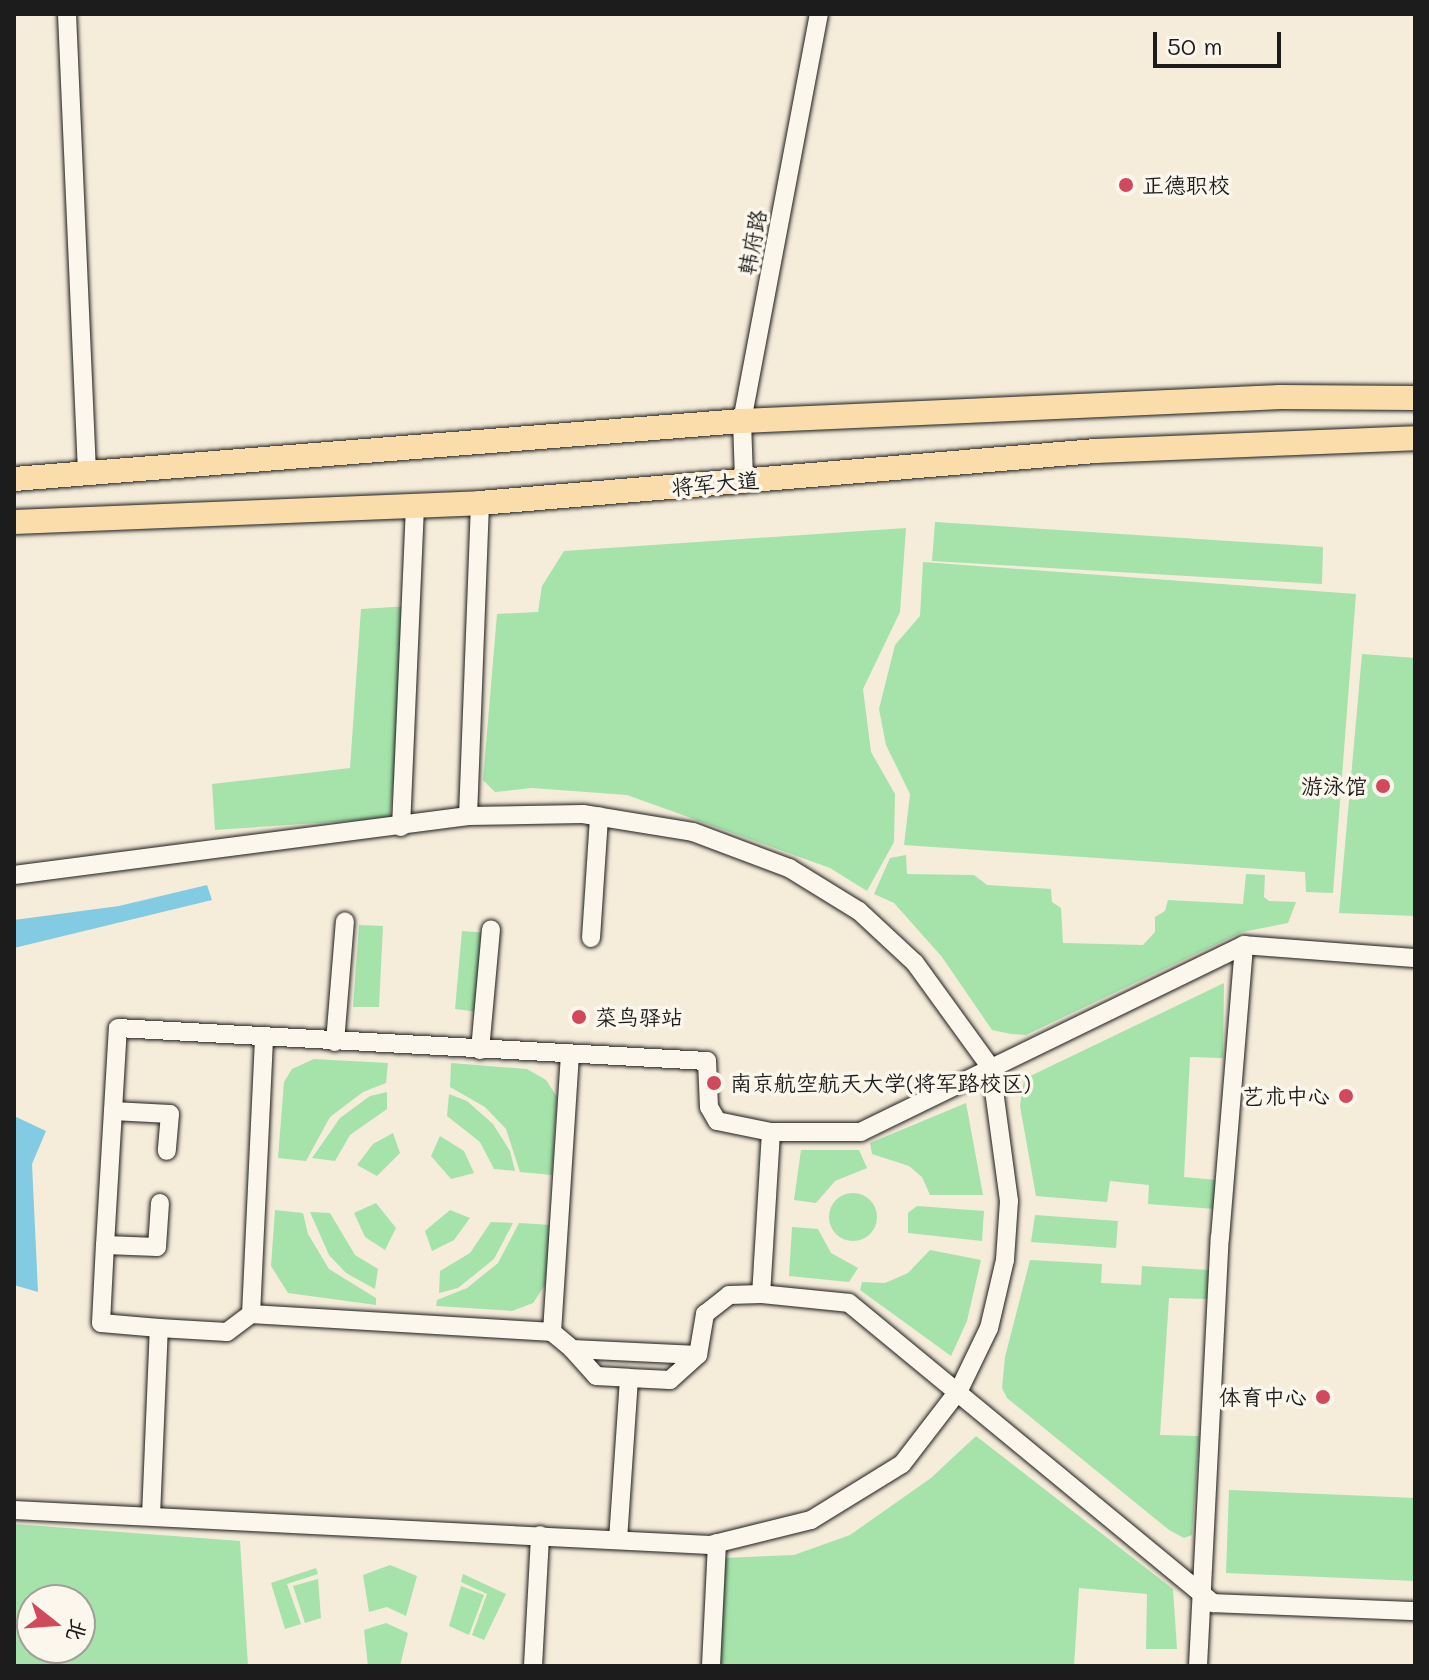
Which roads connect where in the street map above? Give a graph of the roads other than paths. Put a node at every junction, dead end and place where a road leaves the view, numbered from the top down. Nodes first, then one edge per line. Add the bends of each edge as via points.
1 (67, 14) edge
2 (819, 14) edge
3 (1415, 398) edge
4 (742, 421) junction
5 (1415, 438) edge
6 (87, 475) junction
7 (14, 479) edge
8 (744, 480) junction
9 (480, 503) junction
10 (415, 504) junction
11 (14, 522) edge
12 (468, 816) junction
13 (599, 816) junction
14 (401, 827) junction
15 (14, 875) edge
16 (345, 921) dead end
17 (491, 929) dead end
18 (591, 938) dead end
19 (1244, 945) junction
20 (1415, 958) edge
21 (264, 1039) junction
22 (335, 1042) junction
23 (480, 1050) junction
24 (570, 1054) junction
25 (991, 1068) junction
26 (113, 1111) junction
27 (771, 1132) junction
28 (167, 1151) dead end
29 (160, 1203) dead end
30 (105, 1245) junction
31 (761, 1294) junction
32 (251, 1314) junction
33 (159, 1328) junction
34 (552, 1332) junction
35 (572, 1349) junction
36 (698, 1355) junction
37 (629, 1378) junction
38 (959, 1390) junction
39 (14, 1510) edge
40 (151, 1516) junction
41 (540, 1535) junction
42 (618, 1540) junction
43 (717, 1543) junction
44 (1199, 1594) junction
45 (1415, 1611) edge
46 (533, 1666) edge
47 (711, 1666) edge
48 (1198, 1666) edge

1 - 6 street
2 - 4 street, 韩府路
3 - 4 main road via 1280,397
4 - 6 main road
4 - 8 street, 韩府路
5 - 8 main road, 将军大道 via 1095,451
6 - 7 main road
8 - 9 main road, 将军大道
9 - 10 main road, 将军大道
9 - 12 street
10 - 11 main road, 将军大道
10 - 14 street
12 - 13 street
12 - 14 street
13 - 18 street
13 - 25 street via 693,832 789,868 859,911 915,963
14 - 15 street
16 - 22 street
17 - 23 street
19 - 20 street
19 - 25 street
19 - 44 street
21 - 22 street
21 - 26 street via 118,1028
21 - 32 street
22 - 23 street
23 - 24 street
24 - 27 street via 707,1061 709,1107 717,1121
24 - 34 street
25 - 27 street via 861,1132
25 - 38 street via 1009,1201 1005,1260 989,1328
26 - 28 street via 170,1114
26 - 30 street
27 - 31 street
29 - 30 street via 157,1247
30 - 33 street via 101,1323
31 - 36 street via 729,1295 705,1314
31 - 38 street via 849,1303
32 - 33 street via 227,1332
32 - 34 street
33 - 40 street
34 - 35 street
35 - 36 street
35 - 37 street via 596,1376
36 - 37 street via 670,1380
37 - 42 street
38 - 43 street via 902,1464 811,1520
38 - 44 street
39 - 40 street
40 - 41 street
41 - 42 street
41 - 46 street
42 - 43 street
43 - 47 street
44 - 45 street via 1213,1603
44 - 48 street

